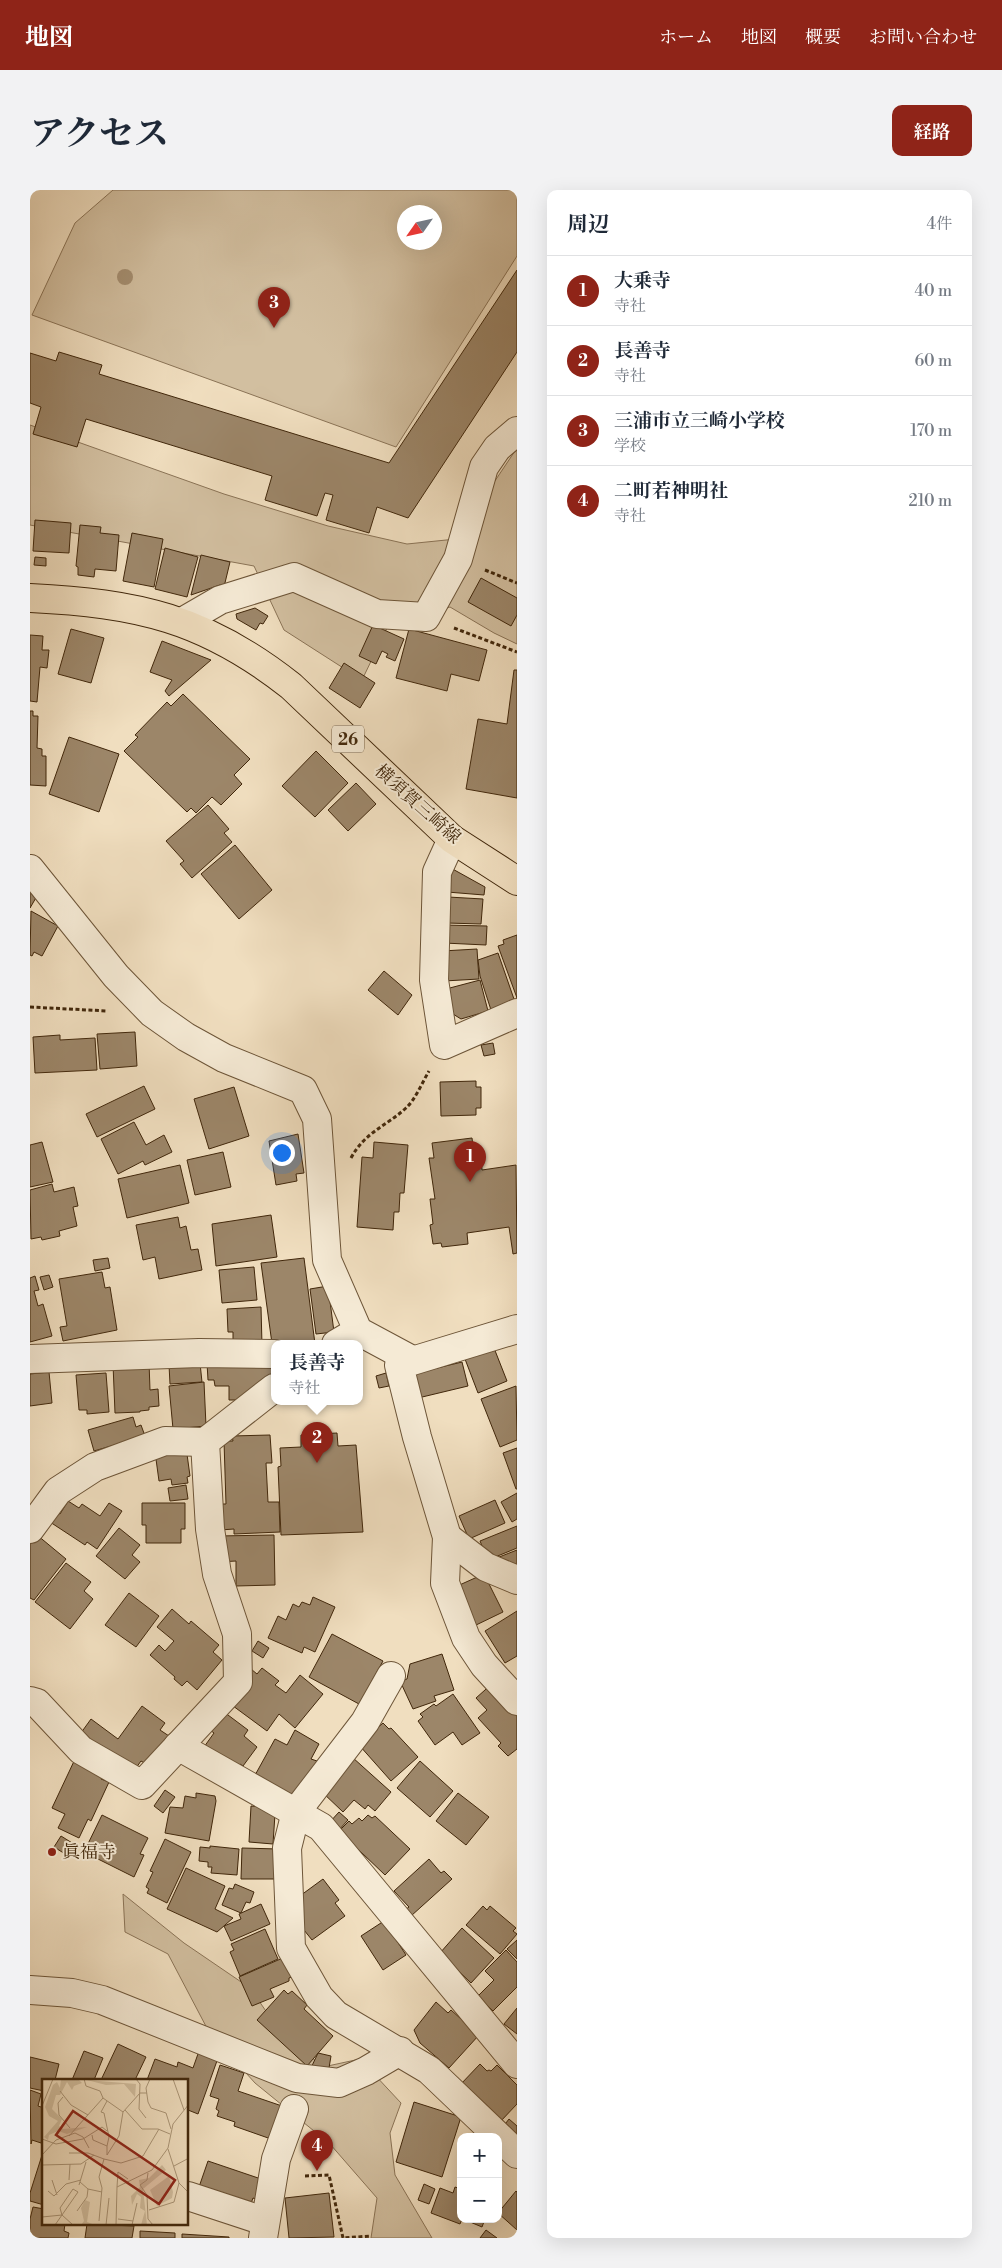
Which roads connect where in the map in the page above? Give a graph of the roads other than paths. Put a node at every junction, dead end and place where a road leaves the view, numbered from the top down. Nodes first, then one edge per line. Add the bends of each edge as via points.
1 (517, 431) edge
2 (30, 598) edge
3 (182, 622) junction
4 (452, 839) junction
5 (30, 869) edge
6 (517, 881) edge
7 (517, 1014) edge
8 (517, 1329) edge
9 (347, 1338) edge
10 (363, 1343) edge
11 (271, 1354) edge
12 (30, 1359) edge
13 (412, 1360) junction
14 (271, 1390) edge
15 (204, 1442) junction
16 (30, 1529) edge
17 (448, 1537) junction
18 (517, 1580) edge
19 (391, 1676) dead end
20 (30, 1701) edge
21 (517, 1701) edge
22 (178, 1746) junction
23 (296, 1812) junction
24 (30, 1990) edge
25 (400, 2051) junction
26 (517, 2064) edge
27 (294, 2109) dead end
28 (517, 2154) edge
29 (189, 2196) edge
30 (263, 2230) edge

1 - 3 street via 497,448 484,467 458,559 426,617 377,614 294,577 220,600
2 - 3 main road, 横須賀三崎線 / 26 via 112,604
3 - 4 main road, 横須賀三崎線 / 26 via 236,647 265,665
4 - 6 main road, 横須賀三崎線 / 26
4 - 7 street via 437,872 434,980 444,1045
5 - 9 street via 116,976 152,1013 224,1058 303,1090 318,1119 327,1260
8 - 13 street
10 - 13 street
11 - 12 street
13 - 17 street via 399,1365
14 - 15 street
15 - 16 street via 165,1441 95,1467 58,1491
15 - 22 street via 210,1529 217,1574 237,1634 238,1682
17 - 18 street via 486,1567
17 - 21 street via 446,1583 466,1638 484,1665
19 - 23 street via 365,1722
20 - 22 street via 37,1703 81,1750 142,1785
22 - 23 street
23 - 25 street via 286,1848 291,1948 319,1997 336,2015
23 - 26 street via 321,1827
24 - 25 street via 72,1993 102,2000 297,2078 339,2083
25 - 28 street via 429,2070
27 - 30 street via 276,2160
29 - 30 street

